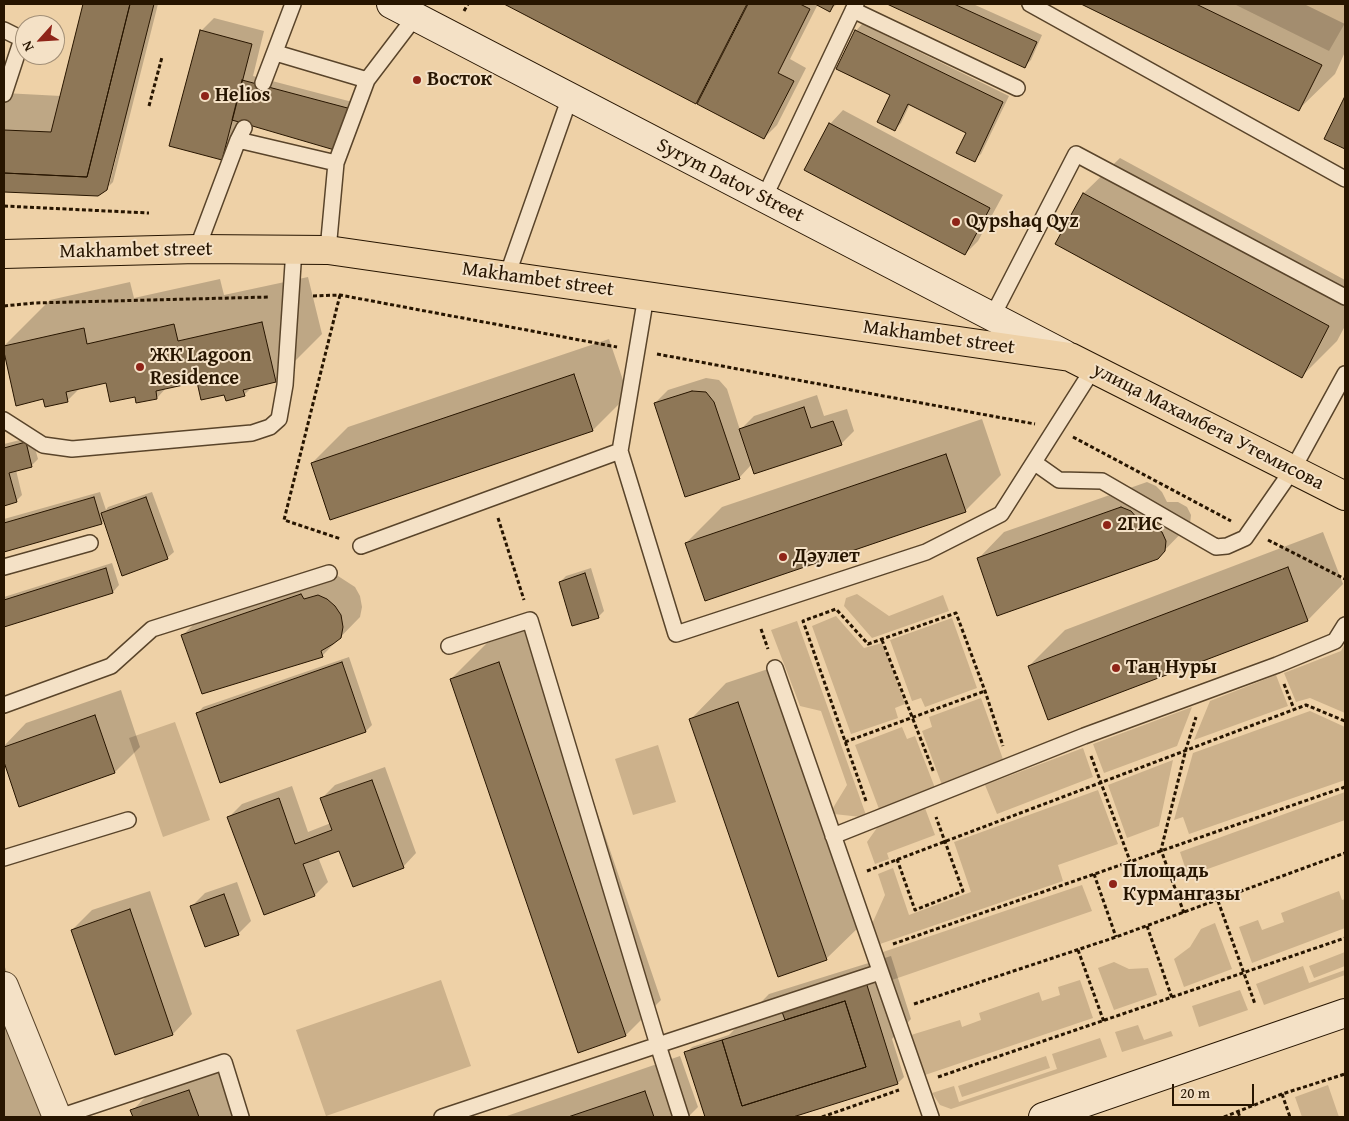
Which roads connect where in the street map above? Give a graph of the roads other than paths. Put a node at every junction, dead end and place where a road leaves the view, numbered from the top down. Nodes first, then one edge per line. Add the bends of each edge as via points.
1 (293, 4) edge
2 (391, 4) edge
3 (1030, 4) edge
4 (855, 7) edge
5 (415, 17) junction
6 (4, 30) edge
7 (276, 53) junction
8 (366, 80) junction
9 (263, 83) dead end
10 (1017, 88) dead end
11 (4, 94) edge
12 (570, 98) junction
13 (336, 163) junction
14 (1345, 179) edge
15 (764, 198) junction
16 (198, 249) junction
17 (294, 250) junction
18 (328, 250) junction
19 (4, 254) edge
20 (507, 276) junction
21 (646, 296) junction
22 (1345, 297) edge
23 (992, 317) junction
24 (1081, 363) junction
25 (1345, 374) edge
26 (4, 420) edge
27 (620, 451) junction
28 (1035, 463) junction
29 (1293, 469) junction
30 (1345, 496) edge
31 (90, 542) dead end
32 (361, 546) road end
33 (4, 567) edge
34 (329, 573) dead end
35 (1345, 625) edge
36 (448, 646) dead end
37 (775, 668) road end
38 (4, 705) edge
39 (128, 820) dead end
40 (832, 836) junction
41 (4, 858) edge
42 (880, 972) junction
43 (4, 986) edge
44 (1345, 1013) edge
45 (658, 1045) junction
46 (58, 1117) edge
47 (242, 1117) edge
48 (442, 1117) edge
49 (681, 1117) edge
50 (931, 1117) edge
51 (1043, 1117) edge

1 - 7 lane
2 - 5 main road, Syrym Datov Street
3 - 14 lane
4 - 10 lane
4 - 15 lane
5 - 8 lane
5 - 12 main road, Syrym Datov Street
6 - 11 lane via 22,39
7 - 8 lane
7 - 9 lane
8 - 13 lane
12 - 15 main road, Syrym Datov Street
12 - 20 lane
13 - 16 lane via 241,134
13 - 18 lane
15 - 23 main road, Syrym Datov Street
16 - 17 main road, Makhambet street
16 - 19 main road, Makhambet street
17 - 18 main road, Makhambet street
17 - 26 lane via 285,385 279,419 270,427 252,432 72,449 43,445
18 - 20 main road, Makhambet street
20 - 21 main road, Makhambet street
21 - 24 main road, Makhambet street
21 - 27 lane
22 - 23 lane via 1076,154
23 - 24 main road, Syrym Datov Street
24 - 28 lane via 1056,428
24 - 29 main road, улица Махамбета Утемисова
25 - 29 lane
27 - 28 lane via 676,634 926,552 1001,514
27 - 32 lane
28 - 29 lane via 1059,480 1102,481 1216,547 1228,546 1245,538
29 - 30 main road, улица Махамбета Утемисова
31 - 33 lane
34 - 38 lane via 152,629 111,666
35 - 40 lane via 1336,641
36 - 45 lane via 530,620
37 - 40 lane
39 - 41 lane
40 - 42 lane
42 - 45 lane
42 - 50 lane
43 - 46 main road
44 - 51 main road
45 - 48 lane
45 - 49 lane
46 - 47 lane via 224,1062

